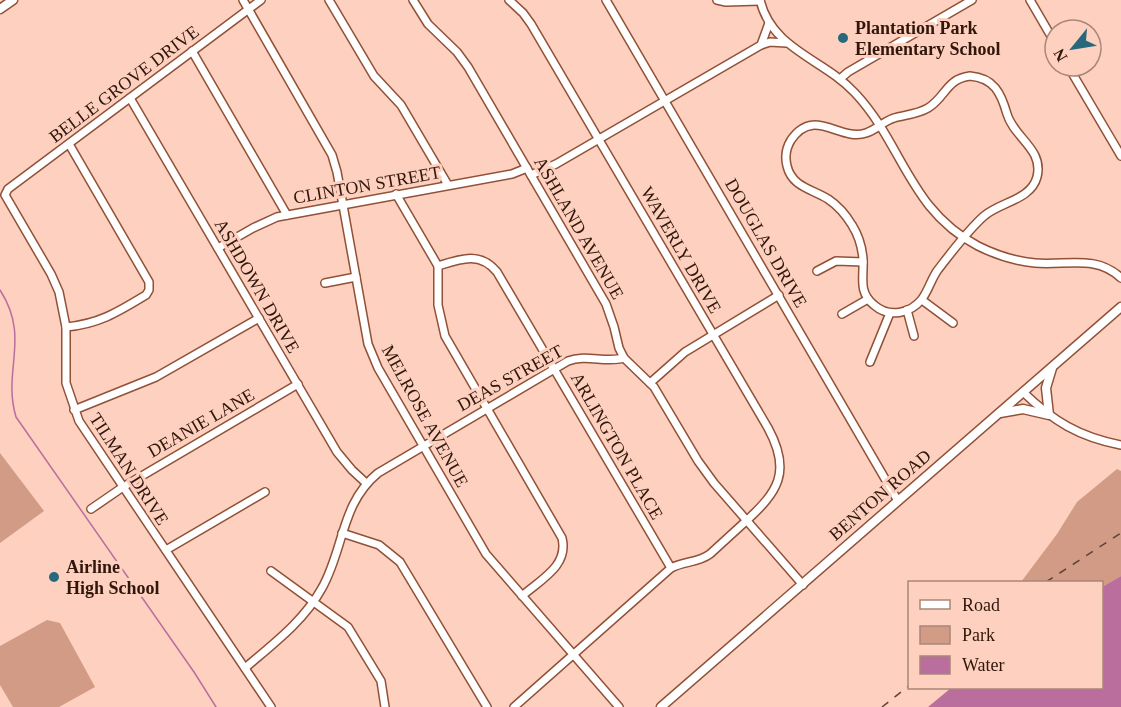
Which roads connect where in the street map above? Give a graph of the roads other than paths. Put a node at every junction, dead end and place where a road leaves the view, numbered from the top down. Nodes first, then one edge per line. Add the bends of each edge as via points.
1 (13, 0) edge
2 (243, 0) edge
3 (261, 0) edge
4 (329, 0) edge
5 (413, 0) edge
6 (509, 0) edge
7 (606, 0) edge
8 (717, 0) edge
9 (972, 0) edge
10 (1030, 0) edge
11 (760, 1) edge
12 (0, 9) edge
13 (249, 9) junction
14 (1043, 22) edge
15 (769, 23) junction
16 (786, 43) junction
17 (761, 45) junction
18 (192, 51) junction
19 (1075, 78) edge
20 (840, 79) junction
21 (130, 98) junction
22 (665, 100) junction
23 (879, 126) junction
24 (599, 139) junction
25 (69, 144) junction
26 (1121, 156) edge
27 (529, 171) junction
28 (448, 185) junction
29 (5, 192) joint
30 (396, 194) junction
31 (343, 204) junction
32 (287, 215) junction
33 (964, 238) junction
34 (218, 248) junction
35 (863, 262) junction
36 (438, 266) junction
37 (817, 271) dead end
38 (356, 277) junction
39 (1121, 278) edge
40 (325, 283) dead end
41 (779, 295) junction
42 (868, 299) junction
43 (922, 300) junction
44 (1121, 307) edge
45 (907, 310) junction
46 (890, 313) junction
47 (842, 314) dead end
48 (259, 318) junction
49 (953, 323) dead end
50 (66, 327) junction
51 (713, 334) junction
52 (914, 336) dead end
53 (624, 358) junction
54 (870, 362) dead end
55 (1054, 365) junction
56 (554, 369) junction
57 (650, 383) junction
58 (298, 384) junction
59 (1023, 392) junction
60 (487, 408) junction
61 (74, 410) junction
62 (998, 414) junction
63 (1048, 415) junction
64 (422, 445) junction
65 (1121, 445) edge
66 (366, 483) junction
67 (123, 487) junction
68 (265, 492) dead end
69 (898, 501) junction
70 (91, 508) dead end
71 (747, 520) junction
72 (342, 533) junction
73 (166, 550) junction
74 (671, 568) junction
75 (271, 571) dead end
76 (803, 585) junction
77 (522, 596) junction
78 (314, 601) junction
79 (573, 655) junction
80 (245, 668) junction
81 (271, 707) edge
82 (385, 707) edge
83 (487, 707) edge
84 (514, 707) edge
85 (619, 707) edge
86 (661, 707) edge

1 - 12 main road
2 - 13 street, MELROSE AVENUE
3 - 13 street, BELLE GROVE DRIVE
4 - 28 street via 374,76 401,105
5 - 27 street, ASHLAND AVENUE via 433,30 460,56
6 - 24 street, WAVERLY DRIVE via 524,13
7 - 22 street, DOUGLAS DRIVE
8 - 11 street
9 - 20 street
10 - 14 street
11 - 15 street
13 - 18 street, BELLE GROVE DRIVE
13 - 31 street, MELROSE AVENUE via 328,147
15 - 16 street
15 - 17 street
16 - 17 street, CLINTON STREET
16 - 20 street
17 - 22 street, CLINTON STREET
18 - 21 street, BELLE GROVE DRIVE
18 - 32 street
19 - 26 street
20 - 23 street via 864,103
21 - 25 street, BELLE GROVE DRIVE
21 - 34 street, ASHDOWN DRIVE
22 - 24 street, CLINTON STREET
22 - 41 street, DOUGLAS DRIVE
23 - 33 street via 925,203
23 - 33 street via 927,109 962,77 984,78 999,90 1012,125 1034,153 1037,176 1025,194 992,210
23 - 35 street via 855,135 823,125 813,126 794,137 787,152 786,164 794,180 830,200 851,224
24 - 27 street, CLINTON STREET via 556,164
24 - 51 street, WAVERLY DRIVE
25 - 29 street, BELLE GROVE DRIVE
25 - 50 street via 150,288 146,295 100,321
27 - 28 street, CLINTON STREET
27 - 53 street, ASHLAND AVENUE via 609,310
28 - 30 street, CLINTON STREET
29 - 50 street, TILMAN DRIVE via 55,283
30 - 31 street, CLINTON STREET
30 - 36 street
31 - 32 street, CLINTON STREET
31 - 38 street, MELROSE AVENUE
32 - 34 street, CLINTON STREET via 266,221
33 - 39 street via 1009,258 1042,263 1094,263
33 - 43 street via 937,272
34 - 48 street, ASHDOWN DRIVE
35 - 37 street via 836,261
35 - 42 street via 862,282
36 - 56 street, ARLINGTON PLACE via 471,257 490,265
36 - 60 street via 438,305 443,330
38 - 40 street
38 - 64 street, MELROSE AVENUE via 368,344
41 - 51 street
41 - 69 street, DOUGLAS DRIVE
42 - 46 street
42 - 47 street
43 - 45 street
43 - 49 street
44 - 55 main road, BENTON ROAD
45 - 46 street
45 - 52 street
46 - 54 street
48 - 58 street, ASHDOWN DRIVE
48 - 61 street via 156,377
50 - 61 street, TILMAN DRIVE via 66,383
51 - 57 street
51 - 71 street, WAVERLY DRIVE via 779,454 775,489
53 - 56 street, DEAS STREET via 576,358
53 - 57 street, ASHLAND AVENUE
55 - 59 main road, BENTON ROAD
55 - 63 main road via 1046,387
56 - 60 street, DEAS STREET
56 - 74 street, ARLINGTON PLACE
57 - 71 street, ASHLAND AVENUE via 702,468
58 - 66 street, ASHDOWN DRIVE via 337,452
58 - 67 street, DEANIE LANE
59 - 62 main road, BENTON ROAD
59 - 63 street
60 - 64 street, DEAS STREET
60 - 77 street via 564,545 558,565
61 - 67 street, TILMAN DRIVE
62 - 63 main road via 1023,409
62 - 69 main road, BENTON ROAD
63 - 65 street via 1076,432
64 - 66 street, DEAS STREET
64 - 77 street, MELROSE AVENUE via 481,546
66 - 72 street, DEAS STREET via 352,505
67 - 70 street, DEANIE LANE
67 - 73 street, TILMAN DRIVE
68 - 73 street
69 - 76 main road, BENTON ROAD
71 - 74 street, WAVERLY DRIVE via 705,558
71 - 76 street, ASHLAND AVENUE
72 - 78 street, DEAS STREET via 332,568
72 - 83 street via 379,545 400,562
73 - 80 street, TILMAN DRIVE
74 - 79 street
75 - 78 street
76 - 86 main road, BENTON ROAD
77 - 79 street, MELROSE AVENUE
78 - 80 street, DEAS STREET via 293,626
78 - 82 street via 344,622 356,637 381,681
79 - 84 street
79 - 85 street, MELROSE AVENUE
80 - 81 street, TILMAN DRIVE

